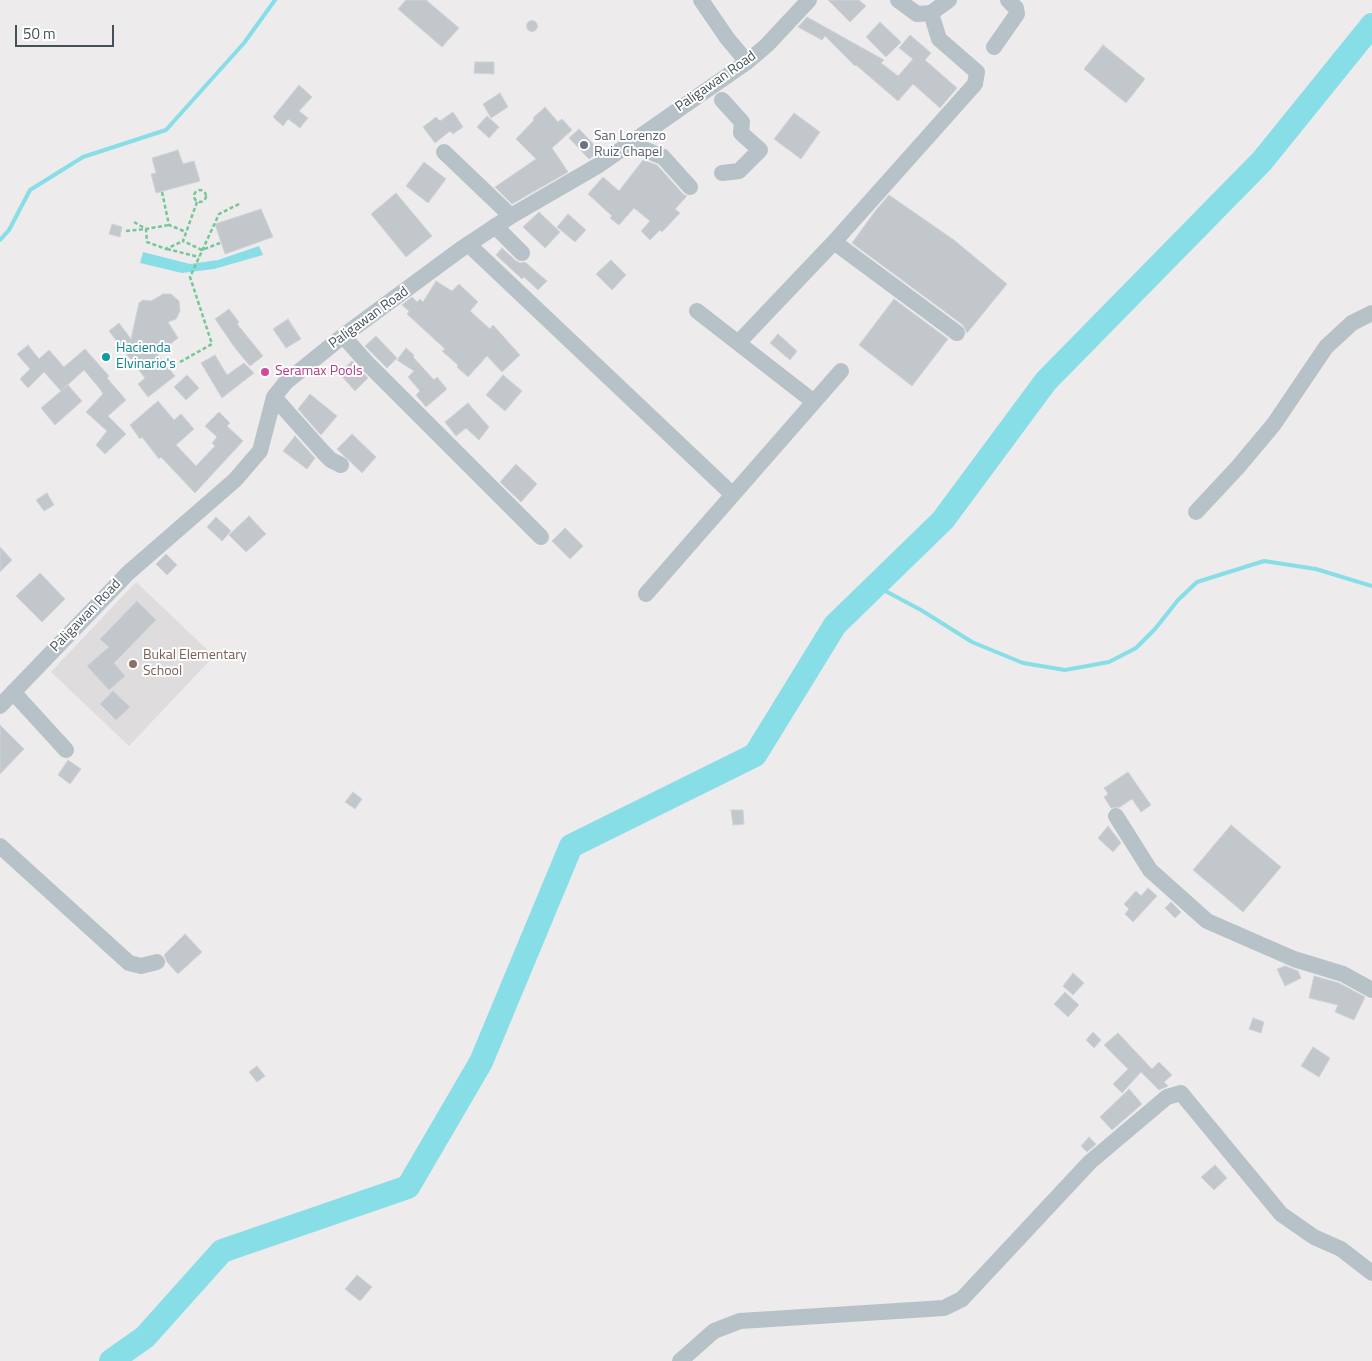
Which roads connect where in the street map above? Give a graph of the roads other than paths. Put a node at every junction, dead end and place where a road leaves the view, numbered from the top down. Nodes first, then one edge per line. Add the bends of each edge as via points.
1 (701, 0) edge
2 (809, 0) edge
3 (898, 0) edge
4 (949, 0) edge
5 (1008, 0) edge
6 (931, 13) junction
7 (994, 47) dead end
8 (748, 62) junction
9 (716, 94) junction
10 (630, 143) junction
11 (444, 152) dead end
12 (722, 173) dead end
13 (690, 187) dead end
14 (511, 216) junction
15 (495, 226) junction
16 (834, 242) junction
17 (468, 244) junction
18 (522, 253) dead end
19 (697, 311) dead end
20 (1372, 312) edge
21 (957, 333) dead end
22 (343, 336) junction
23 (738, 343) junction
24 (841, 371) dead end
25 (274, 397) junction
26 (814, 402) junction
27 (342, 465) dead end
28 (732, 494) junction
29 (1196, 512) dead end
30 (542, 536) dead end
31 (646, 594) dead end
32 (13, 692) junction
33 (0, 706) edge
34 (66, 750) dead end
35 (1116, 816) dead end
36 (0, 846) edge
37 (157, 962) dead end
38 (1372, 990) edge
39 (1372, 1273) edge
40 (680, 1361) edge

1 - 8 street
2 - 8 street, Paligawan Road
3 - 6 street via 917,14
4 - 6 street
5 - 7 street via 1017,14
6 - 16 street via 940,39 977,72 975,84
8 - 9 street, Paligawan Road
9 - 10 street, Paligawan Road
9 - 12 street via 742,122 741,132 760,150 739,171
10 - 13 street via 663,157
10 - 14 street, Paligawan Road
11 - 14 street
14 - 15 street, Paligawan Road
15 - 17 street, Paligawan Road
15 - 18 street
16 - 21 street
16 - 23 street
17 - 22 street, Paligawan Road
17 - 28 street
19 - 23 street
20 - 29 street via 1352,322 1326,347 1274,424
22 - 25 street, Paligawan Road via 286,382
22 - 30 street via 368,365
23 - 26 street
24 - 26 street
25 - 27 street via 323,452
25 - 32 street, Paligawan Road via 260,451 235,480 128,573
26 - 28 street
28 - 31 street
32 - 33 street, Paligawan Road
32 - 34 street
35 - 38 street via 1150,870 1207,921 1294,959 1343,974
36 - 37 street via 129,963 141,966
39 - 40 street via 1341,1249 1314,1237 1281,1214 1180,1093 1168,1097 1090,1162 962,1299 944,1308 740,1321 714,1331

